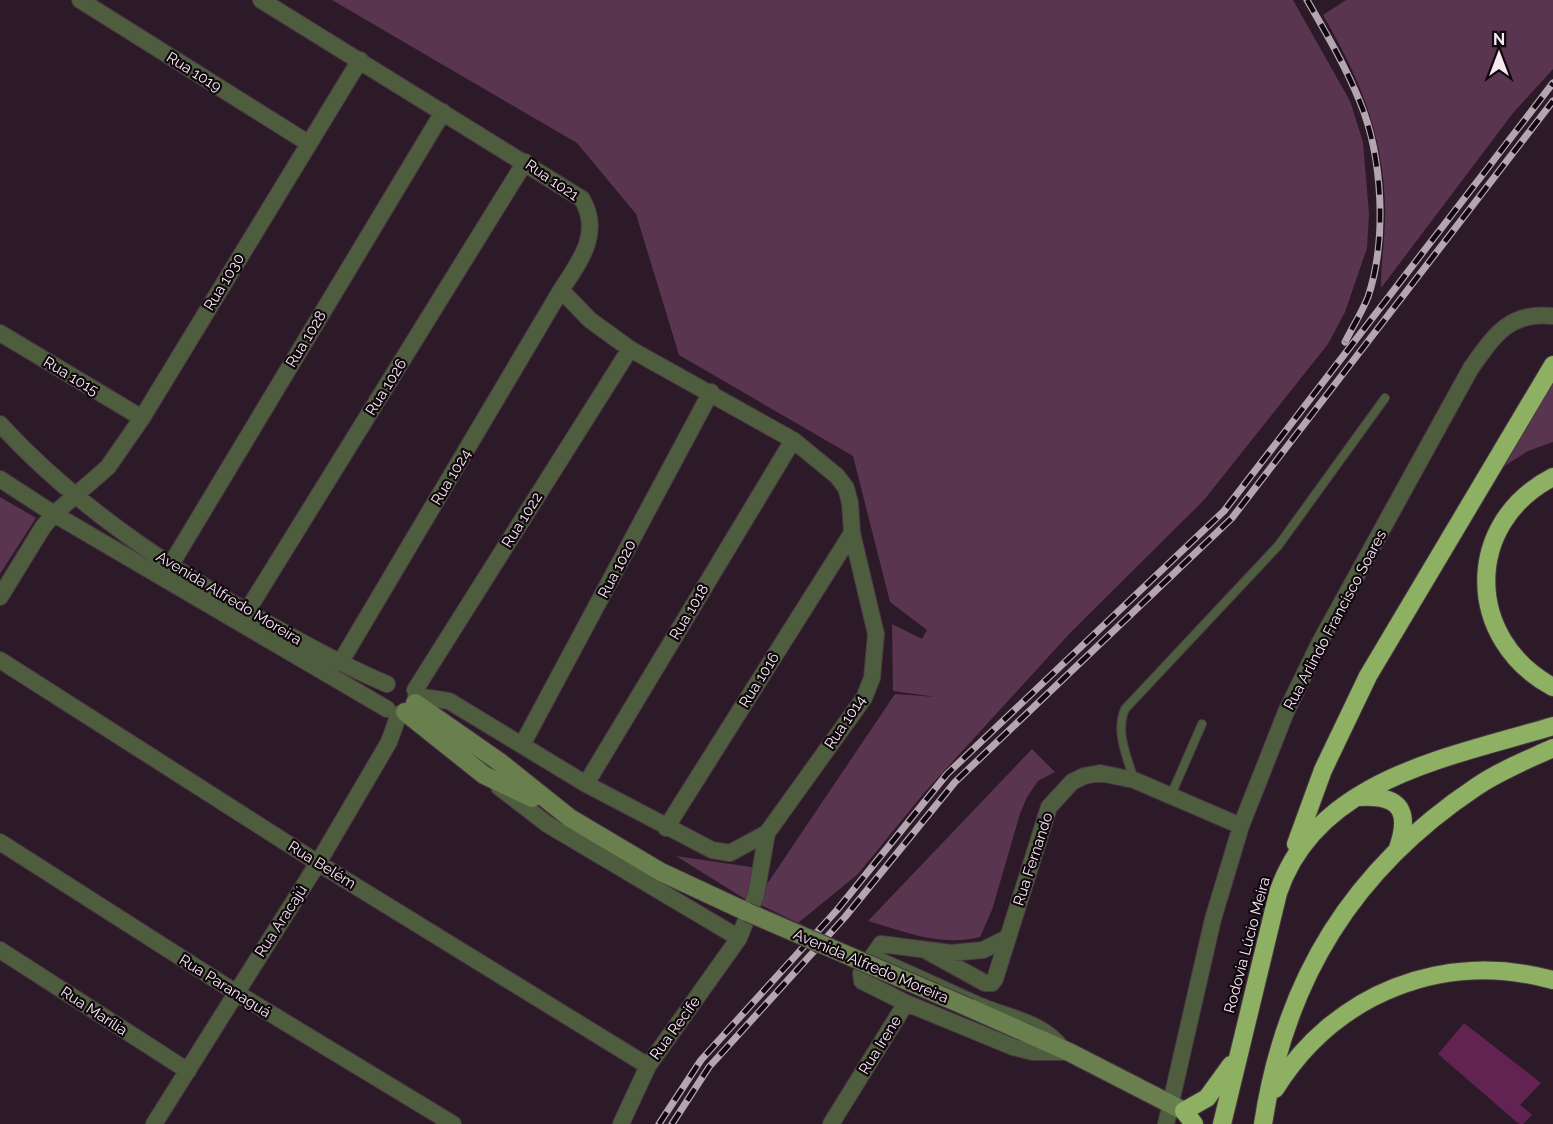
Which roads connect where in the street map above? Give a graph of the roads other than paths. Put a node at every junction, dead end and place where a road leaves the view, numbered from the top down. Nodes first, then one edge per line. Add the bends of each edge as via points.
1 (80, 0) edge
2 (261, 0) edge
3 (360, 60) junction
4 (443, 112) junction
5 (308, 143) junction
6 (525, 162) junction
7 (561, 290) junction
8 (1553, 316) edge
9 (0, 333) edge
10 (630, 349) junction
11 (1553, 365) edge
12 (711, 392) junction
13 (1385, 398) dead end
14 (141, 418) junction
15 (0, 424) edge
16 (793, 440) junction
17 (1553, 477) edge
18 (0, 479) edge
19 (75, 495) junction
20 (54, 514) junction
21 (852, 532) junction
22 (170, 566) junction
23 (0, 597) edge
24 (247, 611) junction
25 (0, 660) edge
26 (340, 663) junction
27 (387, 684) junction
28 (1553, 687) edge
29 (406, 704) junction
30 (1202, 724) dead end
31 (1553, 726) edge
32 (522, 745) junction
33 (1553, 748) edge
34 (484, 775) junction
35 (1134, 780) junction
36 (586, 784) junction
37 (1171, 795) junction
38 (1356, 797) junction
39 (566, 815) junction
40 (1241, 826) junction
41 (666, 828) junction
42 (767, 833) junction
43 (0, 842) edge
44 (1397, 852) junction
45 (318, 863) junction
46 (1286, 868) junction
47 (739, 938) junction
48 (1007, 938) junction
49 (0, 950) edge
50 (927, 951) junction
51 (874, 954) junction
52 (1553, 980) edge
53 (235, 992) junction
54 (906, 1003) junction
55 (1069, 1052) junction
56 (1236, 1056) junction
57 (648, 1066) junction
58 (188, 1071) junction
59 (1266, 1104) junction
60 (1182, 1113) edge
61 (154, 1124) edge
62 (453, 1124) edge
63 (621, 1124) edge
64 (831, 1124) edge
65 (1166, 1124) edge
66 (1222, 1124) edge
67 (1263, 1124) edge

1 - 5 street, Rua 1019
2 - 3 street, Rua 1021
3 - 4 street, Rua 1021
3 - 5 street, Rua 1030
4 - 6 street, Rua 1021
4 - 22 street, Rua 1028
5 - 14 street, Rua 1030
6 - 7 street, Rua 1021 via 582,199 589,211 589,241
6 - 24 street, Rua 1026
7 - 10 street via 590,320
7 - 26 street, Rua 1024
8 - 40 street, Rua Arlindo Francisco Soares via 1539,315 1507,324 1472,368 1320,642 1286,712
9 - 14 street, Rua 1015
10 - 12 street
10 - 29 street, Rua 1022
11 - 46 highway via 1368,676 1323,770
12 - 16 street
12 - 32 street, Rua 1020
13 - 35 lane via 1278,546 1125,709 1120,721 1121,734
14 - 19 street, Rua 1030 via 108,467
15 - 19 street, Avenida Alfredo Moreira via 27,454
16 - 21 street, Rua 1014 via 846,488
16 - 36 street, Rua 1018
17 - 28 highway via 1518,502 1503,523 1494,540 1485,578 1492,618 1513,658
18 - 20 street, Avenida Alfredo Moreira
19 - 20 street, Rua 1030
19 - 22 street, Avenida Alfredo Moreira
20 - 23 street, Rua 1030
20 - 29 street, Avenida Alfredo Moreira
21 - 41 street, Rua 1016
21 - 42 street, Rua 1014 via 876,634 872,678 864,698
22 - 24 street, Avenida Alfredo Moreira
24 - 26 street, Avenida Alfredo Moreira
25 - 45 street, Rua Belém
26 - 27 street, Avenida Alfredo Moreira
27 - 29 street via 382,696
27 - 29 street, Avenida Alfredo Moreira via 405,681
29 - 32 street, Avenida Alfredo Moreira via 449,701
29 - 34 street, Avenida Alfredo Moreira
29 - 39 street, Avenida Alfredo Moreira via 501,764
29 - 45 street, Rua Aracajú via 389,742
30 - 37 lane
31 - 38 highway, Rodovia Lúcio Meira via 1432,763
32 - 36 street, Avenida Alfredo Moreira
33 - 44 highway via 1477,786
34 - 39 street, Avenida Alfredo Moreira
34 - 47 street, Avenida Alfredo Moreira via 547,824
35 - 37 street, Rua Fernando
35 - 48 street, Rua Fernando via 1100,773 1072,782 1059,794 1046,817
36 - 41 street, Avenida Alfredo Moreira
37 - 40 street, Rua Fernando
38 - 44 highway via 1385,798 1400,807 1404,818
38 - 46 highway, Rodovia Lúcio Meira via 1319,823
39 - 55 street, Avenida Alfredo Moreira, bridge via 702,892
40 - 60 street, Rua Arlindo Francisco Soares via 1213,919
41 - 42 street, Avenida Alfredo Moreira via 712,850 730,853
42 - 47 street, Rua 1014 via 756,895
43 - 53 street, Rua Paranaguá
44 - 59 highway via 1349,904 1317,953 1286,1023
45 - 53 street, Rua Aracajú
45 - 57 street, Rua Belém
46 - 56 highway, Rodovia Lúcio Meira
47 - 57 street, Rua Recife
48 - 50 street via 983,950
48 - 50 street, Rua Fernando via 992,983 985,983
49 - 58 street, Rua Marília
50 - 51 street via 885,944
51 - 54 street, Rua Irene via 861,972 861,981
51 - 55 lane via 1026,1018 1058,1035
52 - 59 highway via 1517,972 1461,970 1422,978 1384,992 1337,1018 1308,1045
53 - 58 street, Rua Aracajú
53 - 62 street, Rua Paranaguá
54 - 55 street via 1013,1047 1033,1052
54 - 64 street, Rua Irene
55 - 60 street, Avenida Alfredo Moreira
56 - 60 highway via 1207,1098
56 - 66 highway, Rodovia Lúcio Meira
57 - 63 street, Rua Recife
58 - 61 street, Rua Aracajú
59 - 67 highway
60 - 65 street, Rua Arlindo Francisco Soares

